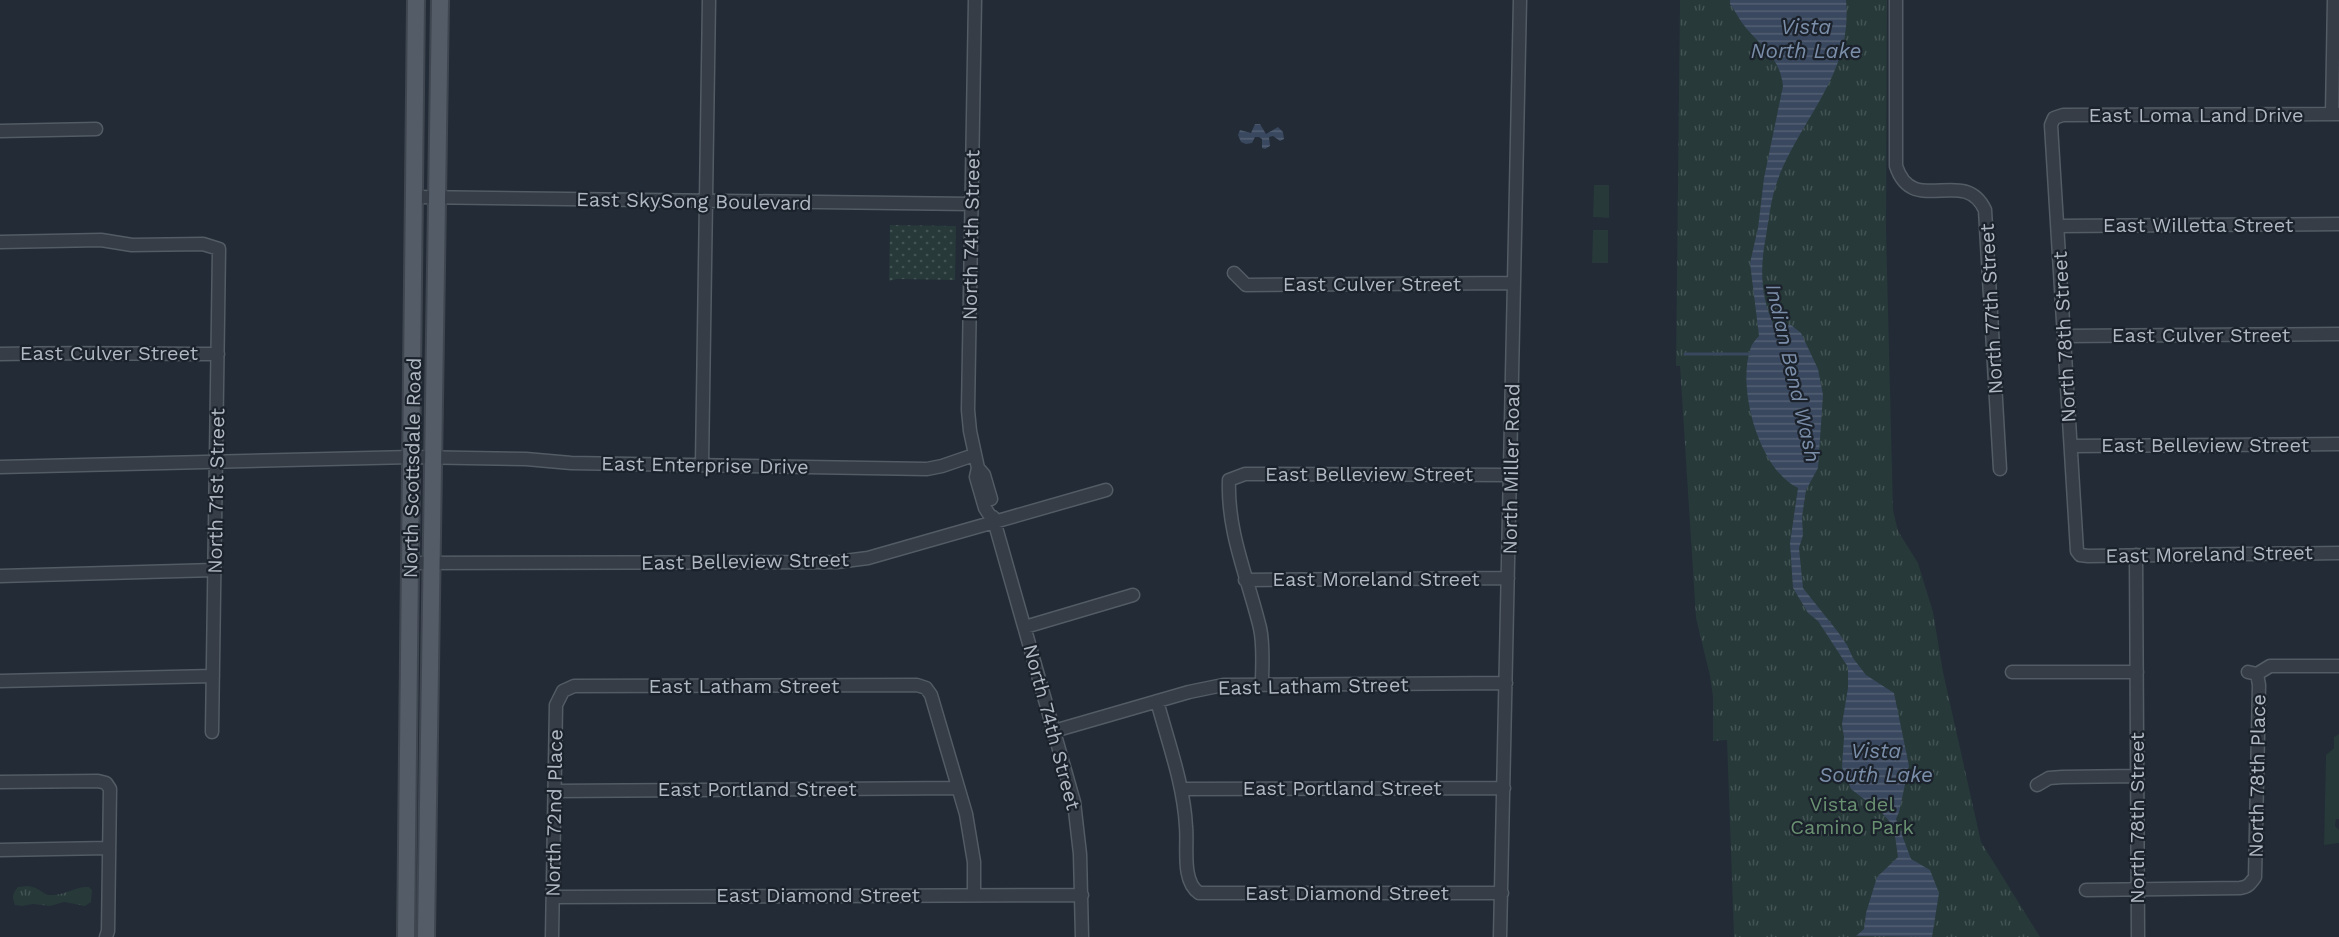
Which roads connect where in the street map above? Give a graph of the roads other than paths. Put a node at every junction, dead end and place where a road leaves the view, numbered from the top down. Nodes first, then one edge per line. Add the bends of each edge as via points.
1 (417, 0) edge
2 (440, 0) edge
3 (709, 0) edge
4 (975, 0) edge
5 (1520, 0) edge
6 (1896, 0) edge
7 (2334, 0) edge
8 (2336, 114) edge
9 (2054, 118) joint
10 (96, 129) dead end
11 (0, 131) edge
12 (416, 197) junction
13 (437, 197) junction
14 (706, 201) junction
15 (972, 204) junction
16 (2339, 224) edge
17 (2058, 226) junction
18 (0, 242) edge
19 (1234, 273) dead end
20 (1514, 283) junction
21 (2339, 334) edge
22 (2064, 336) junction
23 (0, 354) edge
24 (218, 354) junction
25 (2339, 444) edge
26 (2070, 446) junction
27 (974, 455) junction
28 (412, 457) junction
29 (433, 458) junction
30 (217, 461) junction
31 (702, 464) junction
32 (0, 467) edge
33 (2000, 469) dead end
34 (1510, 475) junction
35 (1106, 490) dead end
36 (994, 522) junction
37 (2339, 553) edge
38 (2080, 555) joint
39 (2136, 555) junction
40 (431, 562) junction
41 (410, 563) junction
42 (214, 570) junction
43 (0, 576) edge
44 (1508, 578) junction
45 (1245, 580) junction
46 (1133, 595) dead end
47 (1024, 627) junction
48 (2339, 666) edge
49 (2012, 672) dead end
50 (2137, 672) junction
51 (213, 675) junction
52 (0, 681) edge
53 (1506, 683) junction
54 (1262, 684) junction
55 (562, 691) joint
56 (1156, 701) junction
57 (1054, 731) junction
58 (212, 732) dead end
59 (2137, 777) junction
60 (0, 782) edge
61 (2037, 785) dead end
62 (958, 788) junction
63 (1504, 788) junction
64 (1181, 789) junction
65 (555, 791) junction
66 (108, 848) junction
67 (0, 850) edge
68 (2086, 890) dead end
69 (2137, 890) junction
70 (1502, 892) junction
71 (974, 894) junction
72 (1082, 895) junction
73 (553, 897) junction
74 (106, 937) edge
75 (406, 937) edge
76 (426, 937) edge
77 (552, 937) edge
78 (1082, 937) edge
79 (1500, 937) edge
80 (2138, 937) edge

1 - 12 main road, North Scottsdale Road
2 - 13 main road, North Scottsdale Road
3 - 14 street
4 - 15 street, North 74th Street
5 - 20 street, North Miller Road
6 - 33 street, North 77th Street via 1899,175 1915,190 1967,191 1981,201 1985,210
7 - 8 street
8 - 9 street, East Loma Land Drive
9 - 17 street, North 78th Street via 2051,125
10 - 11 street
12 - 13 street, East SkySong Boulevard
12 - 28 main road, North Scottsdale Road
13 - 14 street, East SkySong Boulevard
13 - 29 main road, North Scottsdale Road
14 - 15 street, East SkySong Boulevard
14 - 31 street
15 - 27 street, North 74th Street via 968,400
16 - 17 street, East Willetta Street
17 - 22 street, North 78th Street
18 - 24 street, North 71st Street via 101,240 203,244 219,249
19 - 20 street, East Culver Street via 1246,285
20 - 34 street, North Miller Road
21 - 22 street, East Culver Street
22 - 26 street, North 78th Street
23 - 24 street, East Culver Street
24 - 30 street, North 71st Street
25 - 26 street, East Belleview Street
26 - 38 street, North 78th Street via 2076,548
27 - 31 street, East Enterprise Drive via 927,469
27 - 36 street, North 74th Street via 985,508
28 - 29 street
28 - 30 street
28 - 41 main road, North Scottsdale Road
29 - 31 street, East Enterprise Drive
29 - 40 main road, North Scottsdale Road
30 - 32 street
30 - 42 street, North 71st Street
34 - 44 street, North Miller Road
34 - 45 street, East Belleview Street via 1245,474 1228,480 1228,504
35 - 36 street, East Belleview Street
36 - 40 street, East Belleview Street via 868,558 837,562
36 - 47 street, North 74th Street
37 - 39 street, East Moreland Street
38 - 39 street, East Moreland Street
39 - 50 street, North 78th Street
40 - 41 street, East Belleview Street
40 - 76 main road, North Scottsdale Road
41 - 75 main road, North Scottsdale Road
42 - 43 street
42 - 51 street, North 71st Street
44 - 45 street, East Moreland Street
44 - 53 street, North Miller Road
45 - 54 street via 1260,630
46 - 47 street
47 - 57 street, North 74th Street
48 - 69 street, North 78th Place via 2270,666 2253,673 2255,878 2249,886
49 - 50 street
50 - 59 street, North 78th Street
51 - 52 street
51 - 58 street, North 71st Street
53 - 54 street, East Latham Street
53 - 63 street, North Miller Road
54 - 56 street, East Latham Street via 1223,685
55 - 62 street, East Latham Street via 586,686 917,685 931,695
55 - 65 street, North 72nd Place via 556,705
56 - 57 street, East Latham Street
56 - 64 street
57 - 72 street, North 74th Street via 1074,802
59 - 61 street via 2049,778
59 - 69 street, North 78th Street
60 - 66 street via 106,783 110,789
62 - 65 street, East Portland Street
62 - 71 street via 972,842
63 - 64 street, East Portland Street
63 - 70 street, North Miller Road
64 - 70 street, East Diamond Street via 1188,876 1193,889 1206,893
65 - 73 street, North 72nd Place
66 - 67 street
66 - 74 street
68 - 69 street
69 - 80 street, North 78th Street
70 - 79 street, North Miller Road
71 - 72 street, East Diamond Street
71 - 73 street, East Diamond Street
72 - 78 street, North 74th Street
73 - 77 street, North 72nd Place

